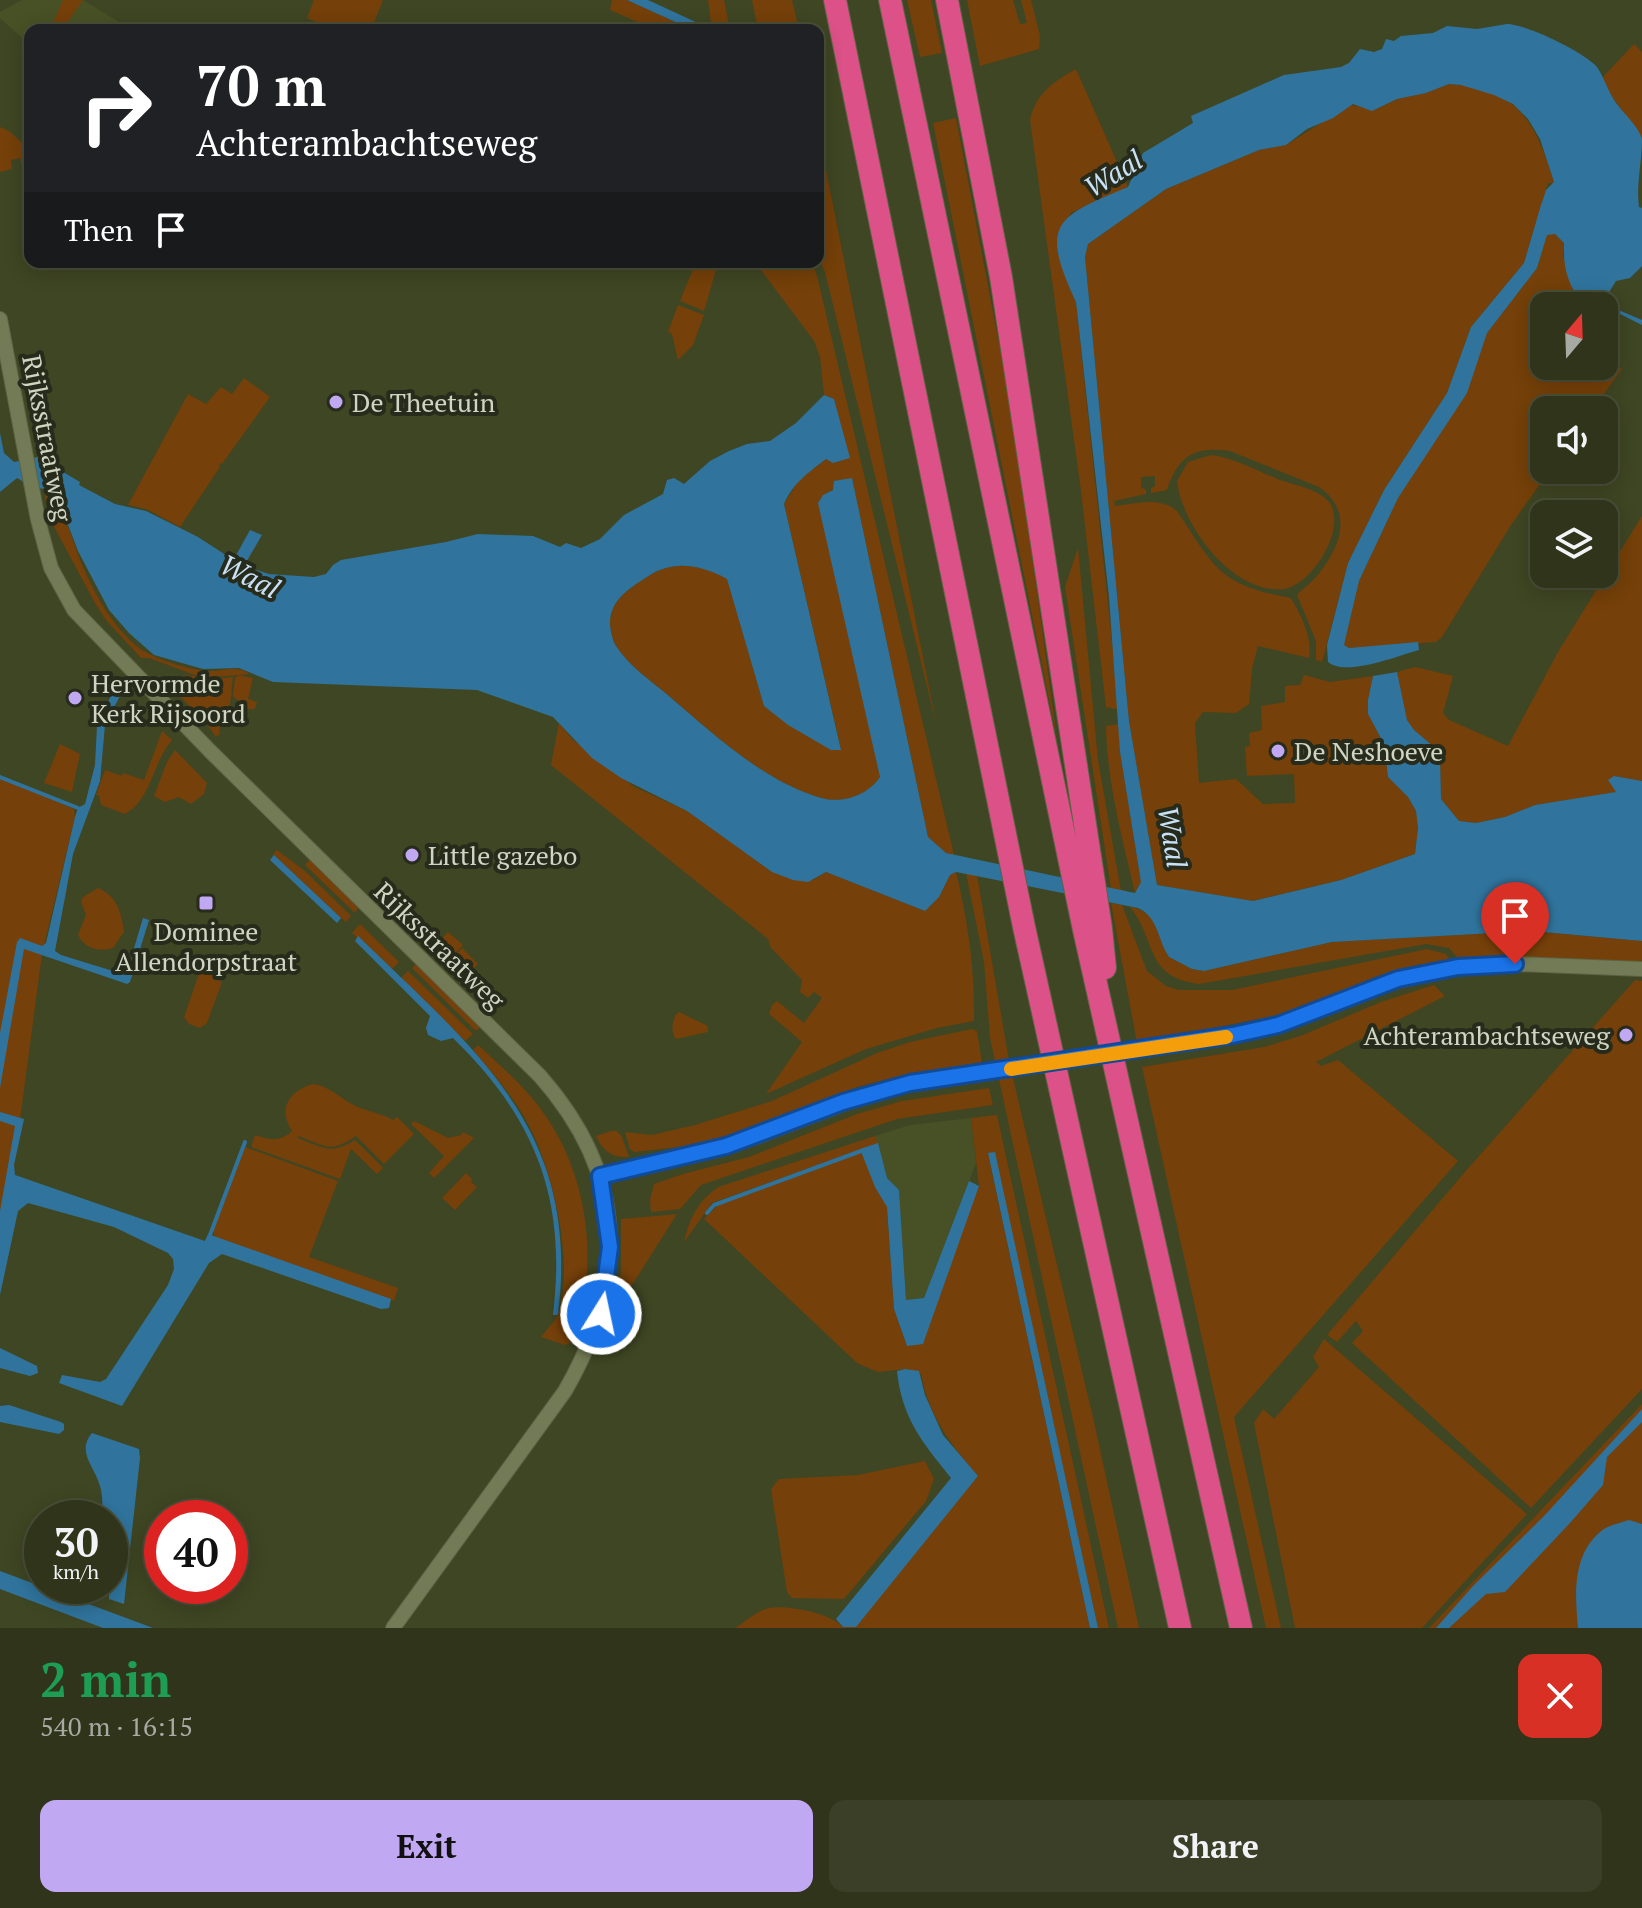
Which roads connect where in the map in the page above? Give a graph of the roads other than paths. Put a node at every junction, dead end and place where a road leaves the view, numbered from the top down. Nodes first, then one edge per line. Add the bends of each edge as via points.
1 (833, 0) edge
2 (890, 0) edge
3 (947, 0) edge
4 (0, 319) edge
5 (1076, 846) junction
6 (1642, 969) edge
7 (600, 1176) junction
8 (393, 1628) edge
9 (1180, 1628) edge
10 (1241, 1628) edge

1 - 9 highway via 1006,843
2 - 5 highway
3 - 5 highway via 1001,277
4 - 7 street, Rijksstraatweg via 51,568 79,616 540,1076 586,1139
5 - 10 highway via 1114,1057
6 - 7 street, bridge via 1458,967 1398,979 1278,1025 877,1091 756,1137
7 - 8 street, Rijksstraatweg via 610,1247 601,1314 583,1359

